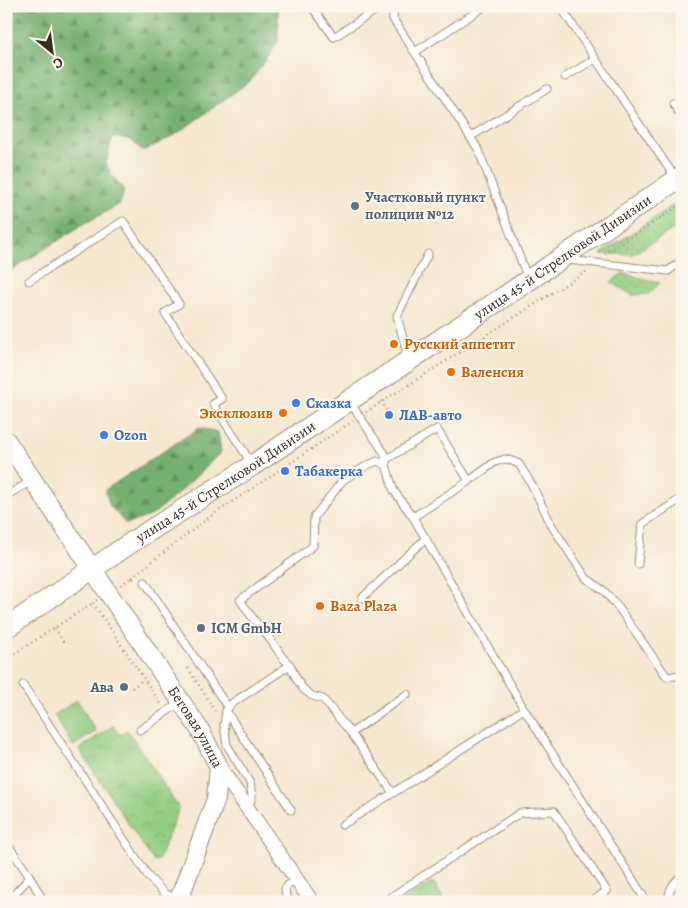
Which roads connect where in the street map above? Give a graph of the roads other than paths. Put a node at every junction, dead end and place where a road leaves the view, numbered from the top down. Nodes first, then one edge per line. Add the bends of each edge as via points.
1 (311, 6) edge
2 (382, 6) edge
3 (394, 6) edge
4 (482, 6) edge
5 (560, 6) edge
6 (415, 52) junction
7 (595, 59) junction
8 (565, 77) dead end
9 (546, 89) dead end
10 (673, 103) dead end
11 (682, 118) edge
12 (470, 137) junction
13 (679, 178) edge
14 (428, 254) dead end
15 (560, 259) junction
16 (679, 263) dead end
17 (529, 280) junction
18 (29, 281) dead end
19 (409, 360) junction
20 (354, 409) junction
21 (6, 440) edge
22 (385, 463) junction
23 (253, 465) junction
24 (33, 480) junction
25 (469, 481) junction
26 (6, 496) edge
27 (682, 498) edge
28 (414, 517) junction
29 (426, 538) junction
30 (638, 564) dead end
31 (92, 569) junction
32 (145, 582) dead end
33 (362, 598) dead end
34 (6, 628) edge
35 (290, 665) junction
36 (682, 675) edge
37 (23, 686) dead end
38 (408, 694) dead end
39 (181, 701) junction
40 (524, 709) junction
41 (227, 710) junction
42 (140, 730) dead end
43 (351, 733) junction
44 (219, 767) junction
45 (393, 793) junction
46 (248, 809) junction
47 (291, 810) dead end
48 (342, 825) dead end
49 (6, 842) edge
50 (682, 876) edge
51 (30, 877) junction
52 (297, 879) junction
53 (178, 901) edge
54 (7, 902) edge
55 (44, 902) edge
56 (289, 902) edge
57 (312, 902) edge
58 (383, 902) edge
59 (591, 902) edge
60 (647, 902) edge
61 (668, 902) edge

1 - 2 lane via 334,37
3 - 6 lane via 393,19
4 - 6 lane
5 - 7 lane
6 - 12 lane
7 - 8 lane
7 - 13 lane
9 - 12 lane
10 - 11 lane
12 - 17 lane via 478,148
13 - 15 main road, улица 45-й Стрелковой Дивизии
14 - 19 lane via 397,316
15 - 16 lane via 668,271
15 - 17 main road, улица 45-й Стрелковой Дивизии
17 - 19 main road, улица 45-й Стрелковой Дивизии
18 - 23 lane via 123,221 179,304 165,313 222,399 213,404
19 - 20 main road, улица 45-й Стрелковой Дивизии
20 - 22 lane via 385,454
20 - 23 main road, улица 45-й Стрелковой Дивизии
21 - 24 street
22 - 25 lane via 437,429
22 - 28 lane via 394,491
22 - 35 lane via 368,465 342,480 314,517 313,546 240,600
23 - 31 main road, улица 45-й Стрелковой Дивизии
24 - 26 lane
24 - 31 street
25 - 28 lane
25 - 36 lane via 495,462 505,459 519,464 552,526 586,578 618,607 667,677
27 - 30 lane via 642,524
28 - 29 lane
29 - 33 lane
29 - 40 lane
31 - 34 main road, улица 45-й Стрелковой Дивизии
31 - 39 street, Беговая улица
32 - 41 lane
35 - 41 lane
35 - 43 lane via 303,689 323,699
37 - 53 lane via 148,876
38 - 43 lane
39 - 42 lane
39 - 44 street, Беговая улица
40 - 45 lane
40 - 60 lane
41 - 46 lane via 224,725 227,745 250,783 252,797
41 - 47 lane
43 - 45 lane
44 - 46 street
44 - 53 street, Беговая улица via 216,799
45 - 48 lane
46 - 52 street
49 - 51 lane
50 - 61 lane via 673,883
51 - 54 lane
51 - 55 lane
52 - 56 lane via 285,889
52 - 57 street
58 - 59 lane via 520,813 554,811 607,891

